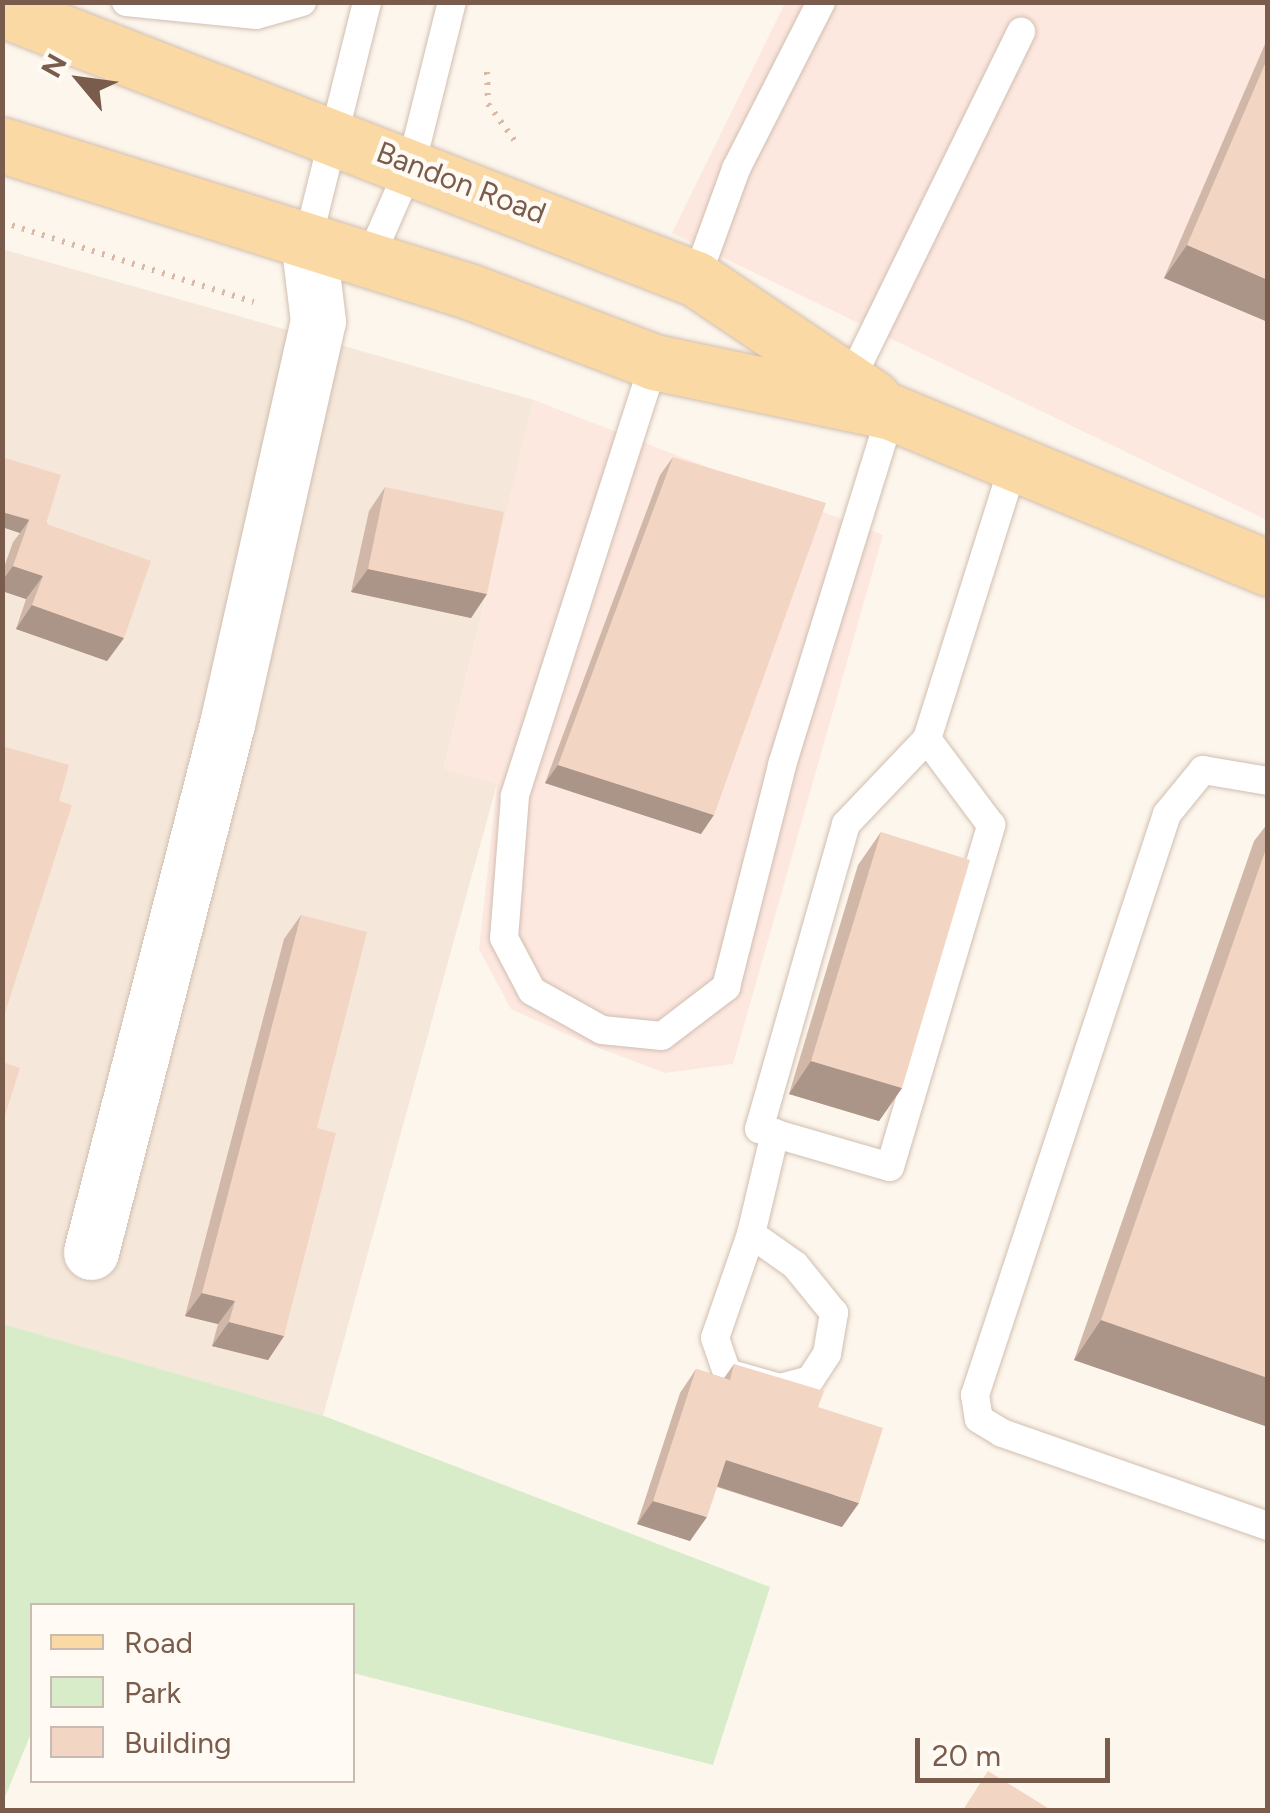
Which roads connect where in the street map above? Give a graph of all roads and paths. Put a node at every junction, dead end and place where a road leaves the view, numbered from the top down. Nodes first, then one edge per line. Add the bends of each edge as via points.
1 (126, 2) edge
2 (302, 2) edge
3 (367, 2) edge
4 (452, 2) edge
5 (821, 2) edge
6 (2, 8) edge
7 (1021, 32) dead end
8 (486, 66) dead end
9 (330, 136) junction
10 (2, 146) edge
11 (523, 150) dead end
12 (412, 162) junction
13 (2, 222) edge
14 (308, 239) junction
15 (369, 260) junction
16 (696, 279) junction
17 (318, 322) junction
18 (654, 362) junction
19 (871, 396) junction
20 (1012, 466) junction
21 (1268, 568) edge
22 (927, 739) junction
23 (1268, 781) edge
24 (775, 1133) junction
25 (750, 1234) junction
26 (91, 1252) dead end
27 (1268, 1526) edge

1 - 2 lane via 256,15
3 - 9 lane
4 - 12 lane
5 - 16 lane via 736,169
6 - 9 main road, Bandon Road
7 - 19 lane
8 - 11 path via 488,104
9 - 12 main road, Bandon Road
9 - 14 lane
10 - 14 main road, Bandon Road
12 - 15 lane
12 - 16 main road, Bandon Road
13 - 17 path
14 - 15 main road, Bandon Road
14 - 17 street
15 - 17 street
15 - 18 main road, Bandon Road
16 - 19 main road, Bandon Road
17 - 26 street via 227,724
18 - 19 main road, Bandon Road
18 - 19 lane via 513,814 504,938 532,991 602,1030 662,1036 726,988
19 - 20 main road, Bandon Road
20 - 21 main road, Bandon Road
20 - 22 lane
22 - 24 lane via 846,824 759,1129
22 - 24 lane via 991,825 890,1168
23 - 27 lane via 1203,770 1166,814 974,1396 979,1418 1002,1434
24 - 25 lane
25 - 25 lane via 795,1265 834,1313 828,1354 810,1380 780,1388 726,1373 715,1338

